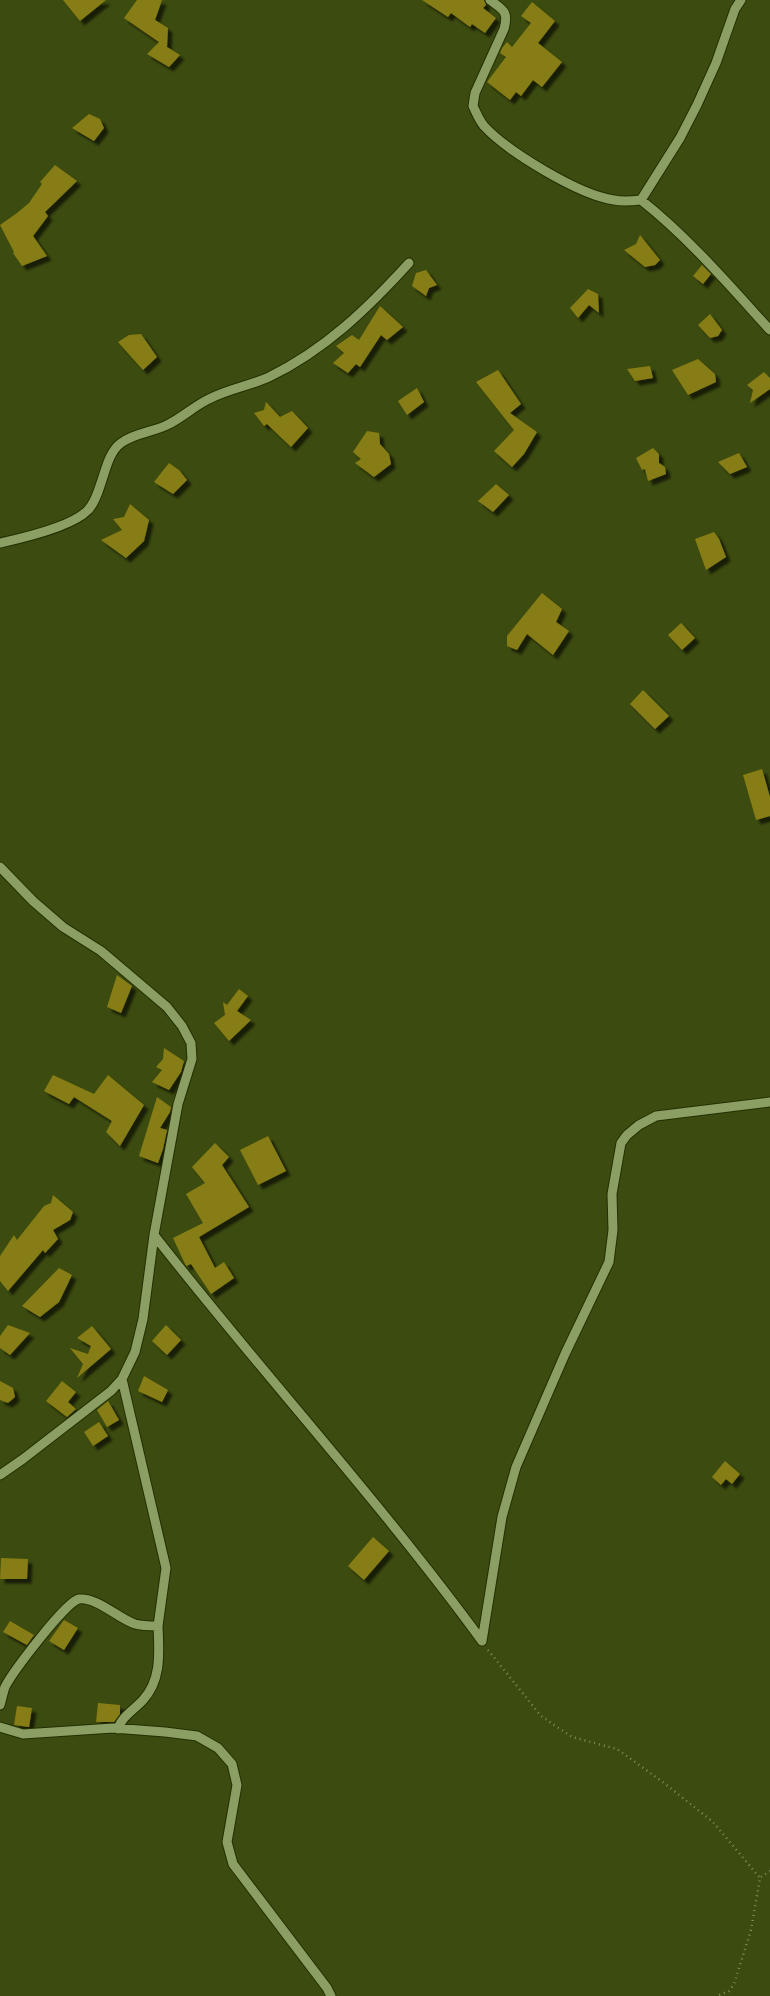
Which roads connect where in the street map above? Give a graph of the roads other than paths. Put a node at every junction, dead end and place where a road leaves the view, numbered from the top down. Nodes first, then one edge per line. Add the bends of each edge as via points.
1 (490, 0) edge
2 (741, 0) edge
3 (641, 200) junction
4 (409, 263) dead end
5 (770, 330) edge
6 (0, 543) edge
7 (0, 867) edge
8 (770, 1102) edge
9 (154, 1234) junction
10 (122, 1379) junction
11 (0, 1475) edge
12 (158, 1626) junction
13 (0, 1705) edge
14 (0, 1726) edge
15 (118, 1729) junction
16 (330, 1996) edge

1 - 3 street via 507,17 472,106 483,126 538,168 578,188 612,200
2 - 3 street via 697,105
3 - 5 street via 721,276
4 - 6 street via 368,307 300,360 270,377 207,400 166,426 122,442 113,452 88,510 73,520 37,534
7 - 9 street via 33,902 63,927 101,951 168,1007 191,1043 192,1059 178,1104
8 - 9 street via 656,1116 639,1125 621,1143 612,1194 613,1230 609,1262 568,1345 516,1467 502,1517 482,1641 435,1577 208,1304
9 - 10 street via 143,1319 135,1352
10 - 11 street via 94,1405
10 - 12 street via 166,1568
12 - 13 street via 134,1623 88,1600 72,1602 12,1675 4,1688
12 - 15 street via 160,1662 156,1680
14 - 15 street via 23,1734
15 - 16 street via 197,1736 218,1748 232,1764 237,1785 227,1842 233,1864

